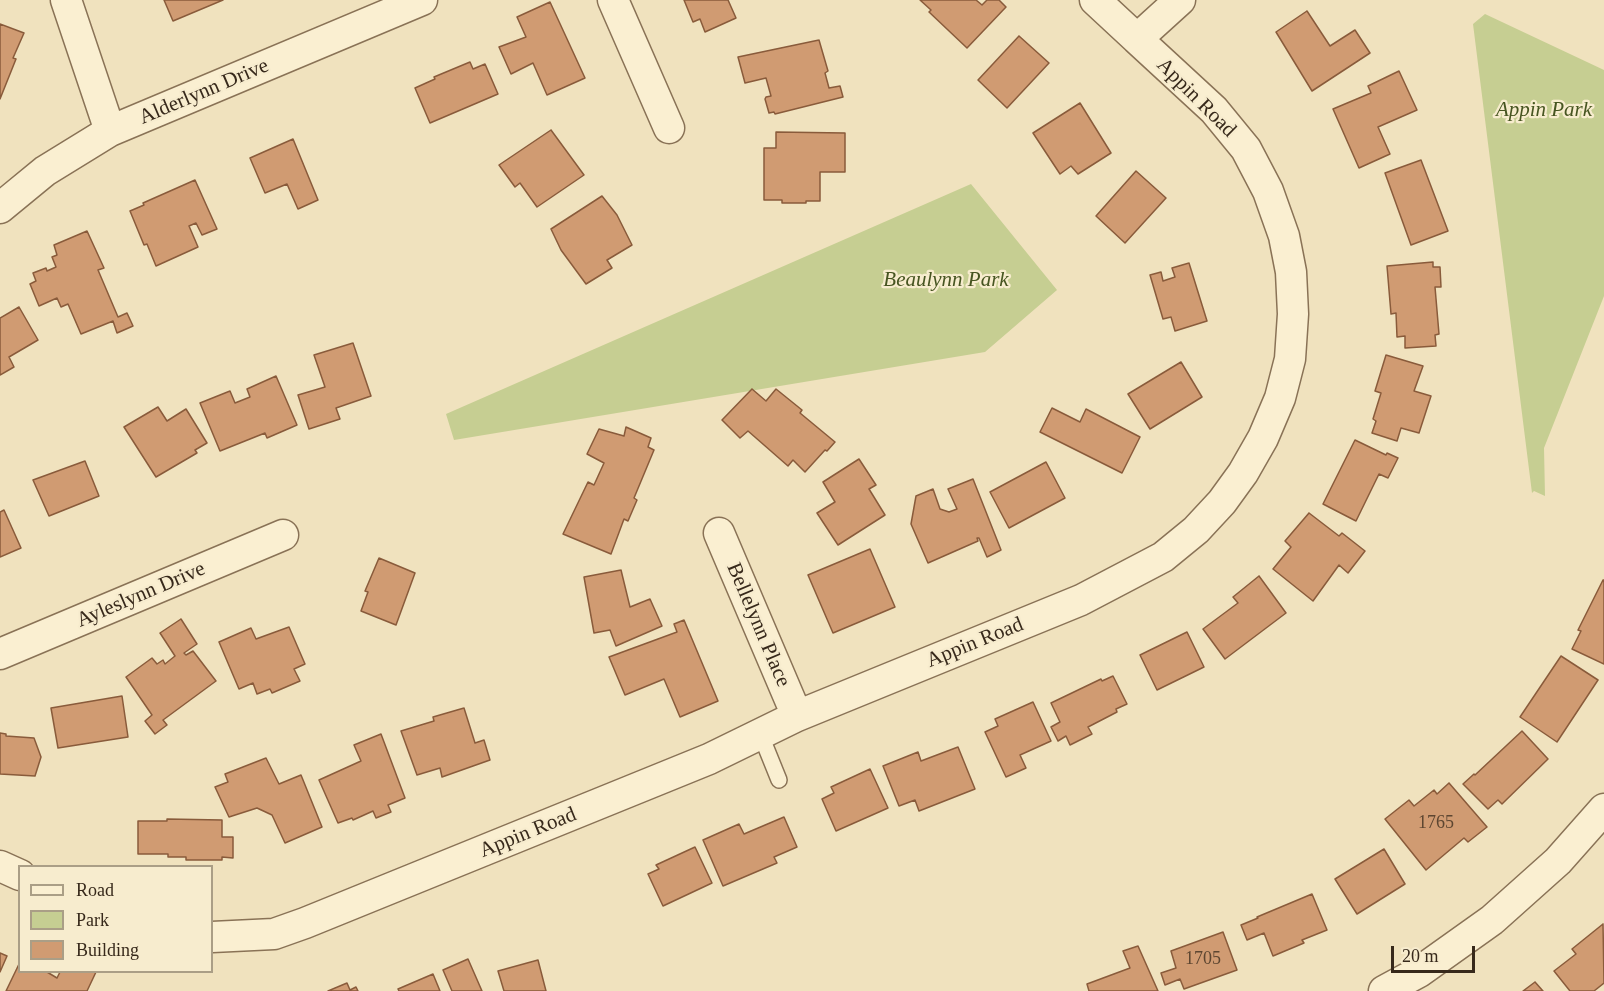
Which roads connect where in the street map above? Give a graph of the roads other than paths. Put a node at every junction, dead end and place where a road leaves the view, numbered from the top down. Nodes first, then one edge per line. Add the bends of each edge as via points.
1 (66, 0) edge
2 (422, 0) edge
3 (613, 0) edge
4 (1095, 0) edge
5 (1180, 0) edge
6 (1137, 39) junction
7 (669, 128) dead end
8 (110, 131) junction
9 (0, 208) edge
10 (719, 533) dead end
11 (283, 535) dead end
12 (0, 654) edge
13 (797, 716) junction
14 (760, 733) junction
15 (779, 780) dead end
16 (1604, 809) edge
17 (0, 866) edge
18 (18, 874) edge
19 (213, 937) edge
20 (1384, 991) edge

1 - 8 street
2 - 8 street, Alderlynn Drive
3 - 7 street
4 - 6 street
5 - 6 street
6 - 13 street, Appin Road via 1214,110 1246,149 1268,191 1284,236 1291,272 1290,359 1280,398 1263,438 1222,502 1163,557 1081,600
8 - 9 street, Alderlynn Drive via 45,171
10 - 13 street, Bellelynn Place
11 - 12 street, Ayleslynn Drive
13 - 14 street, Appin Road
14 - 15 lane
14 - 19 street, Appin Road via 709,759 305,923 274,934
16 - 20 street via 1558,861 1492,920 1419,972
17 - 18 street

